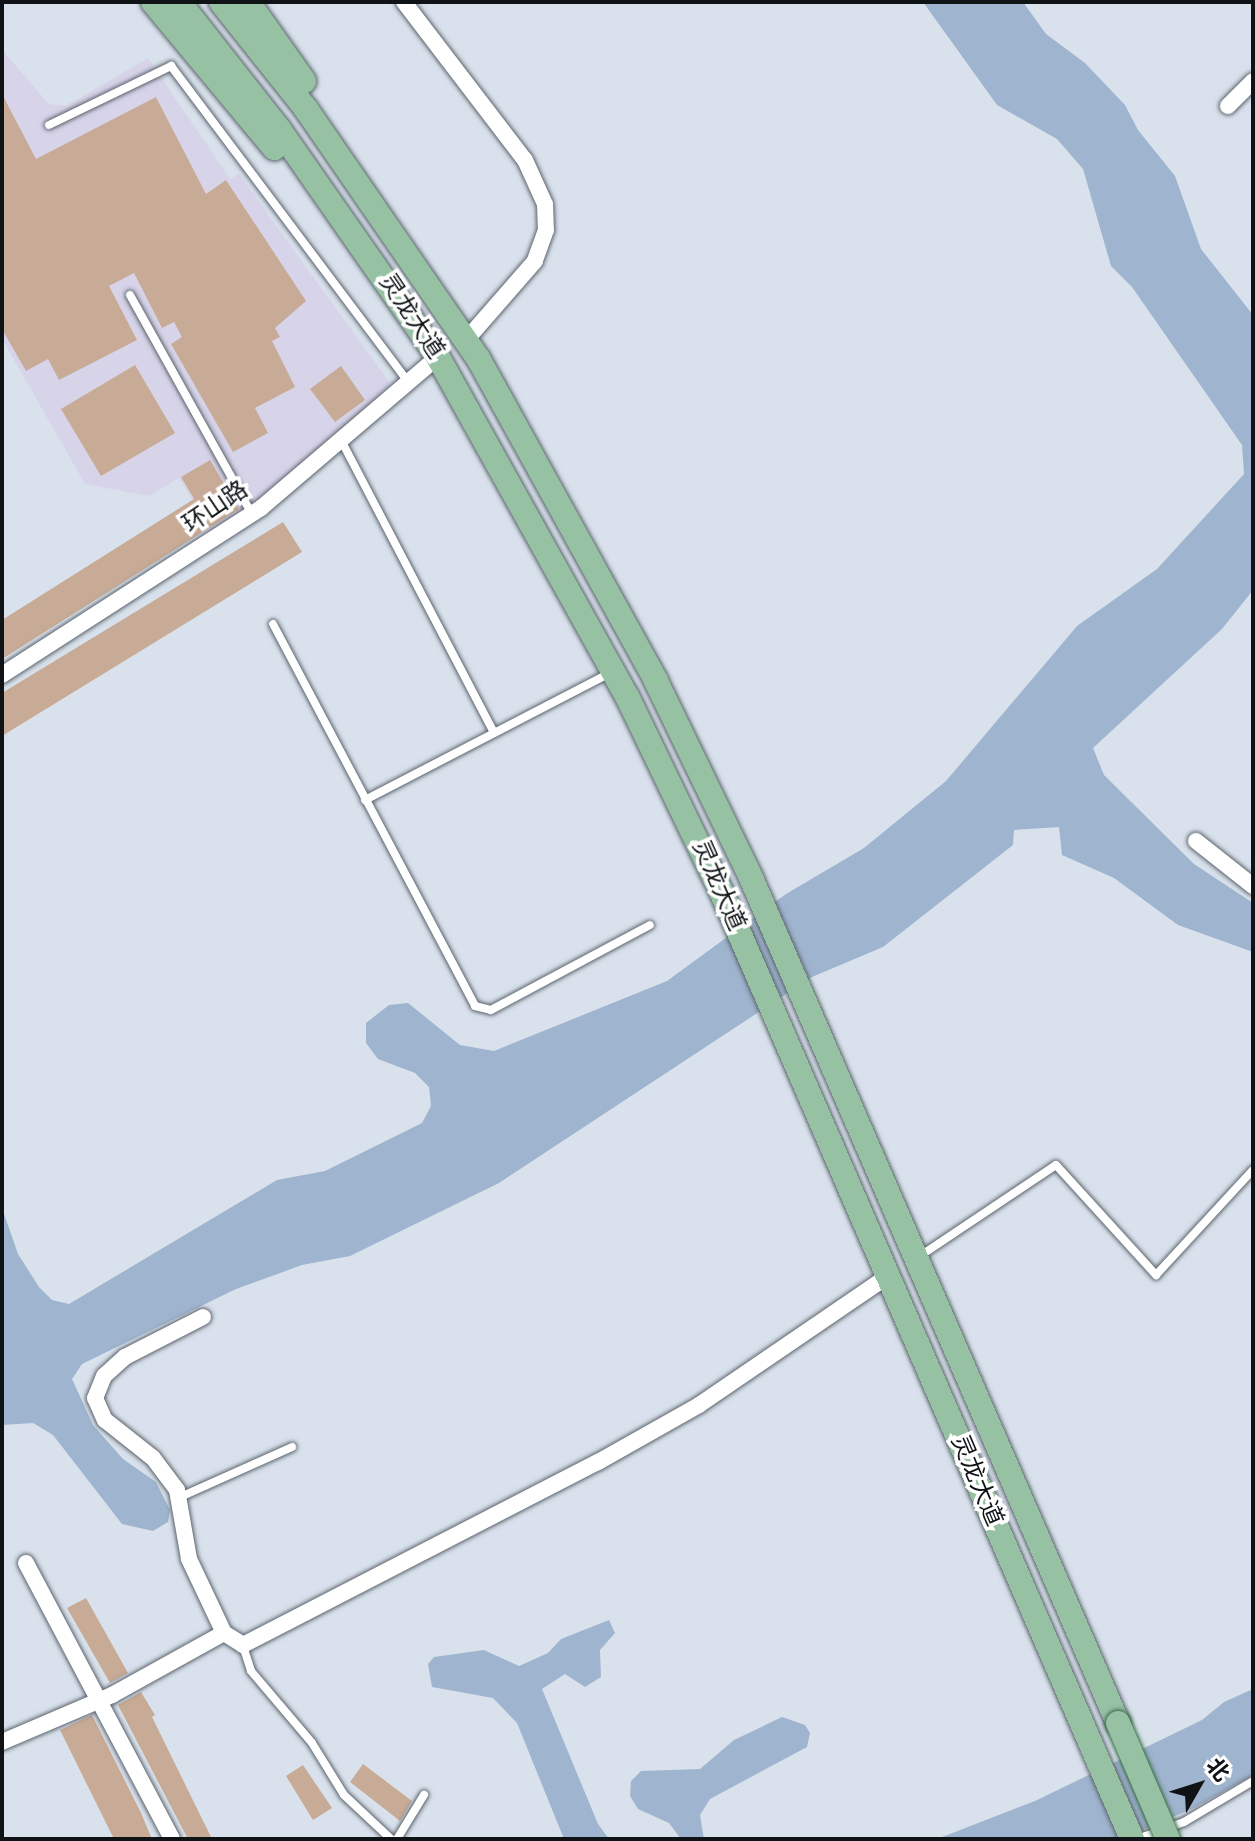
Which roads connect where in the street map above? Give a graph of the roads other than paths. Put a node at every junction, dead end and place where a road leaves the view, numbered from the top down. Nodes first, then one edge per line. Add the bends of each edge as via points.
1 (153, 2) edge
2 (179, 2) edge
3 (221, 2) edge
4 (248, 2) edge
5 (404, 2) edge
6 (1253, 81) edge
7 (1228, 106) dead end
8 (49, 125) dead end
9 (390, 286) junction
10 (436, 294) junction
11 (130, 295) dead end
12 (466, 340) junction
13 (438, 357) junction
14 (409, 383) junction
15 (342, 442) junction
16 (252, 514) junction
17 (273, 624) dead end
18 (614, 671) junction
19 (2, 675) edge
20 (494, 733) junction
21 (365, 800) junction
22 (1196, 841) dead end
23 (1253, 886) edge
24 (650, 925) dead end
25 (1253, 1170) edge
26 (916, 1258) junction
27 (888, 1276) junction
28 (203, 1317) dead end
29 (292, 1447) dead end
30 (178, 1498) junction
31 (26, 1563) dead end
32 (224, 1633) junction
33 (243, 1645) junction
34 (101, 1700) junction
35 (2, 1742) edge
36 (1253, 1781) edge
37 (424, 1795) dead end
38 (1166, 1834) edge
39 (172, 1839) edge
40 (391, 1839) edge
41 (397, 1839) edge
42 (1135, 1839) edge

1 - 9 main road via 327,218
2 - 9 main road, 灵龙大道 via 279,129
3 - 10 main road, 灵龙大道 via 298,98
4 - 10 main road via 353,154
5 - 12 street via 525,160 545,204 543,240 530,270
6 - 7 street
8 - 14 lane via 171,66
9 - 13 main road, 灵龙大道
10 - 12 main road, 灵龙大道
11 - 16 lane
12 - 26 main road, 灵龙大道 via 591,556 752,880
13 - 14 street, 环山路
13 - 18 main road, 灵龙大道
14 - 15 street, 环山路
15 - 16 street, 环山路
15 - 20 lane
16 - 19 street, 环山路
17 - 21 lane
18 - 20 lane
18 - 27 main road, 灵龙大道 via 726,903
20 - 21 lane
21 - 24 lane via 471,1002 481,1009 491,1010
22 - 23 street
25 - 26 lane via 1156,1275 1056,1165
26 - 38 main road, 灵龙大道, bridge
27 - 33 street via 632,1444
27 - 42 main road, 灵龙大道
28 - 30 street via 125,1357 104,1376 95,1398 105,1420 166,1473
29 - 30 lane
30 - 32 street via 189,1559
31 - 34 street
32 - 33 street
32 - 34 street
33 - 40 lane via 251,1671 312,1743 344,1795
34 - 35 street
34 - 39 street
36 - 38 lane
37 - 41 lane
38 - 42 lane

